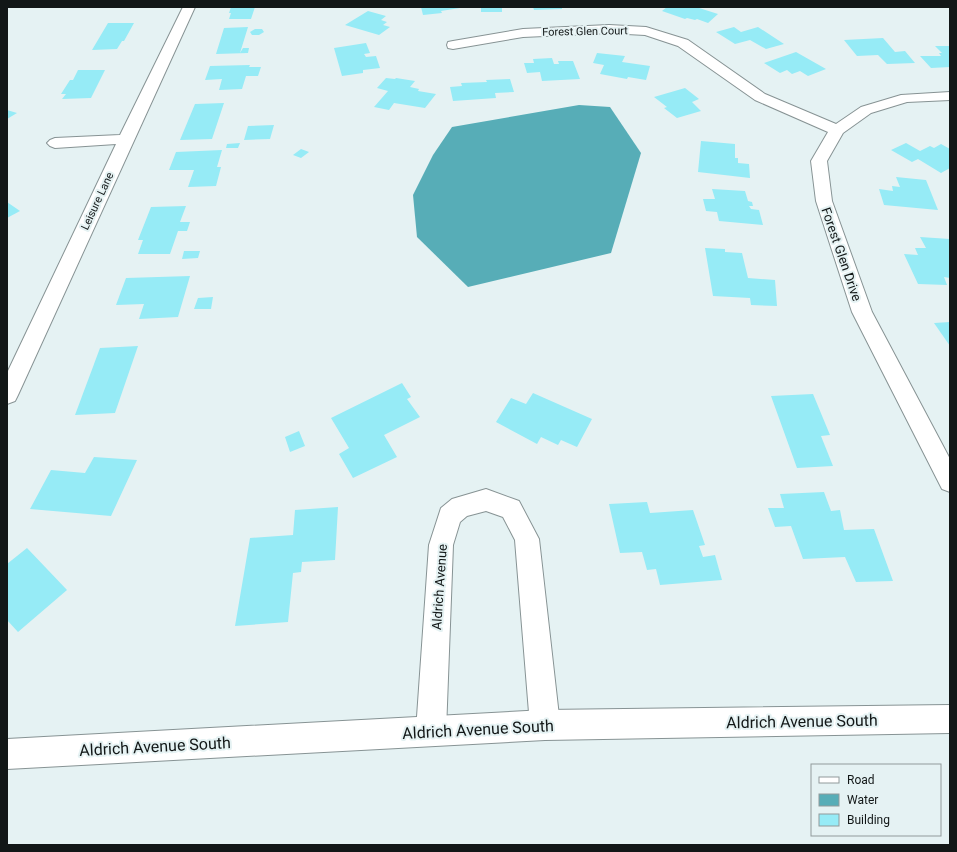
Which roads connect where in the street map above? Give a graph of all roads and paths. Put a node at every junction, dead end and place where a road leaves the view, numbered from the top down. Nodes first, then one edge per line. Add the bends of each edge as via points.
1 (189, 7) edge
2 (453, 44) dead end
3 (950, 96) edge
4 (837, 130) junction
5 (126, 139) junction
6 (55, 143) dead end
7 (7, 395) edge
8 (950, 482) edge
9 (950, 719) edge
10 (545, 725) junction
11 (431, 731) junction
12 (7, 754) edge

1 - 5 street, Leisure Lane
2 - 4 street, Forest Glen Court via 523,33 609,29 646,31 683,44 760,97
3 - 4 street, Forest Glen Drive via 906,98 866,110
4 - 8 street, Forest Glen Drive via 819,161 824,201 862,312
5 - 6 street
5 - 7 street, Leisure Lane
9 - 10 street, Aldrich Avenue South
10 - 11 street, Aldrich Avenue South
10 - 11 street, Aldrich Avenue via 527,539 511,509 486,500 460,507 450,516 441,545
11 - 12 street, Aldrich Avenue South

